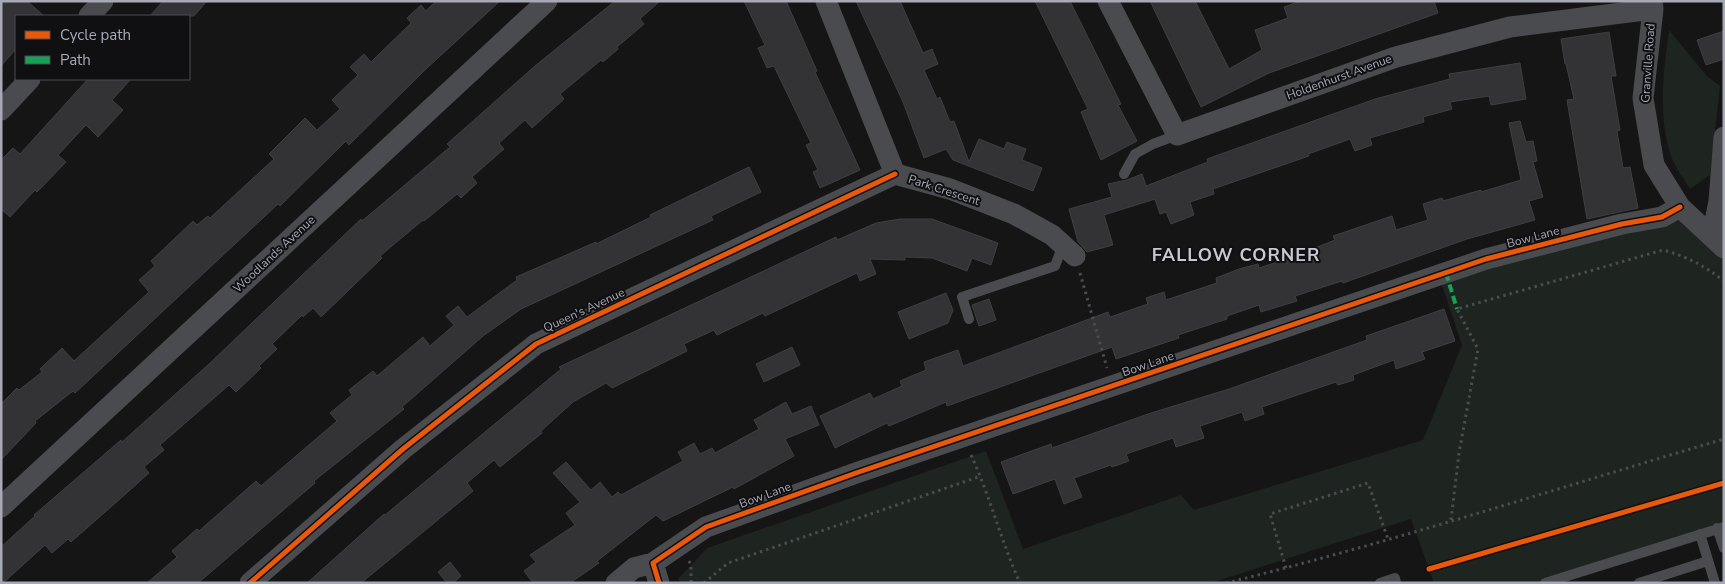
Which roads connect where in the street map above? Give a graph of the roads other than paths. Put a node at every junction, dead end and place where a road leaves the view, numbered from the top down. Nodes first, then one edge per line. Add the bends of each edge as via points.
1 (104, 1) edge
2 (547, 1) edge
3 (826, 1) edge
4 (1108, 1) edge
5 (1652, 5) edge
6 (90, 15) edge
7 (29, 80) edge
8 (1, 110) edge
9 (1177, 135) junction
10 (1724, 137) edge
11 (895, 174) junction
12 (1124, 174) dead end
13 (1680, 207) junction
14 (1718, 242) edge
15 (1069, 250) joint
16 (969, 319) dead end
17 (1, 507) edge
18 (1721, 527) edge
19 (1700, 534) junction
20 (1724, 548) edge
21 (1708, 561) junction
22 (656, 573) edge
23 (250, 583) edge
24 (616, 583) edge
25 (1380, 583) edge
26 (1396, 583) edge
27 (1545, 583) edge
28 (1639, 583) edge
29 (1715, 583) edge

1 - 6 street
2 - 17 street, Woodlands Avenue
3 - 11 street, Park Crescent
4 - 9 street
5 - 9 street, Holdenhurst Avenue via 1510,27 1406,54
5 - 13 street, Granville Road via 1643,98 1654,165
7 - 8 street
9 - 12 lane via 1135,154
10 - 14 street
11 - 15 street, Park Crescent via 950,189 1014,214 1052,235
11 - 23 street, Queen's Avenue via 536,344 403,449
13 - 14 street, Granville Road
13 - 22 street, Bow Lane via 1662,217 1486,259 856,473 706,528
15 - 16 lane via 1055,266 962,297
18 - 19 lane
18 - 20 lane
19 - 21 lane
19 - 27 lane
21 - 28 lane
21 - 29 lane
22 - 24 street, Bow Lane via 634,568
25 - 26 lane via 1395,578

